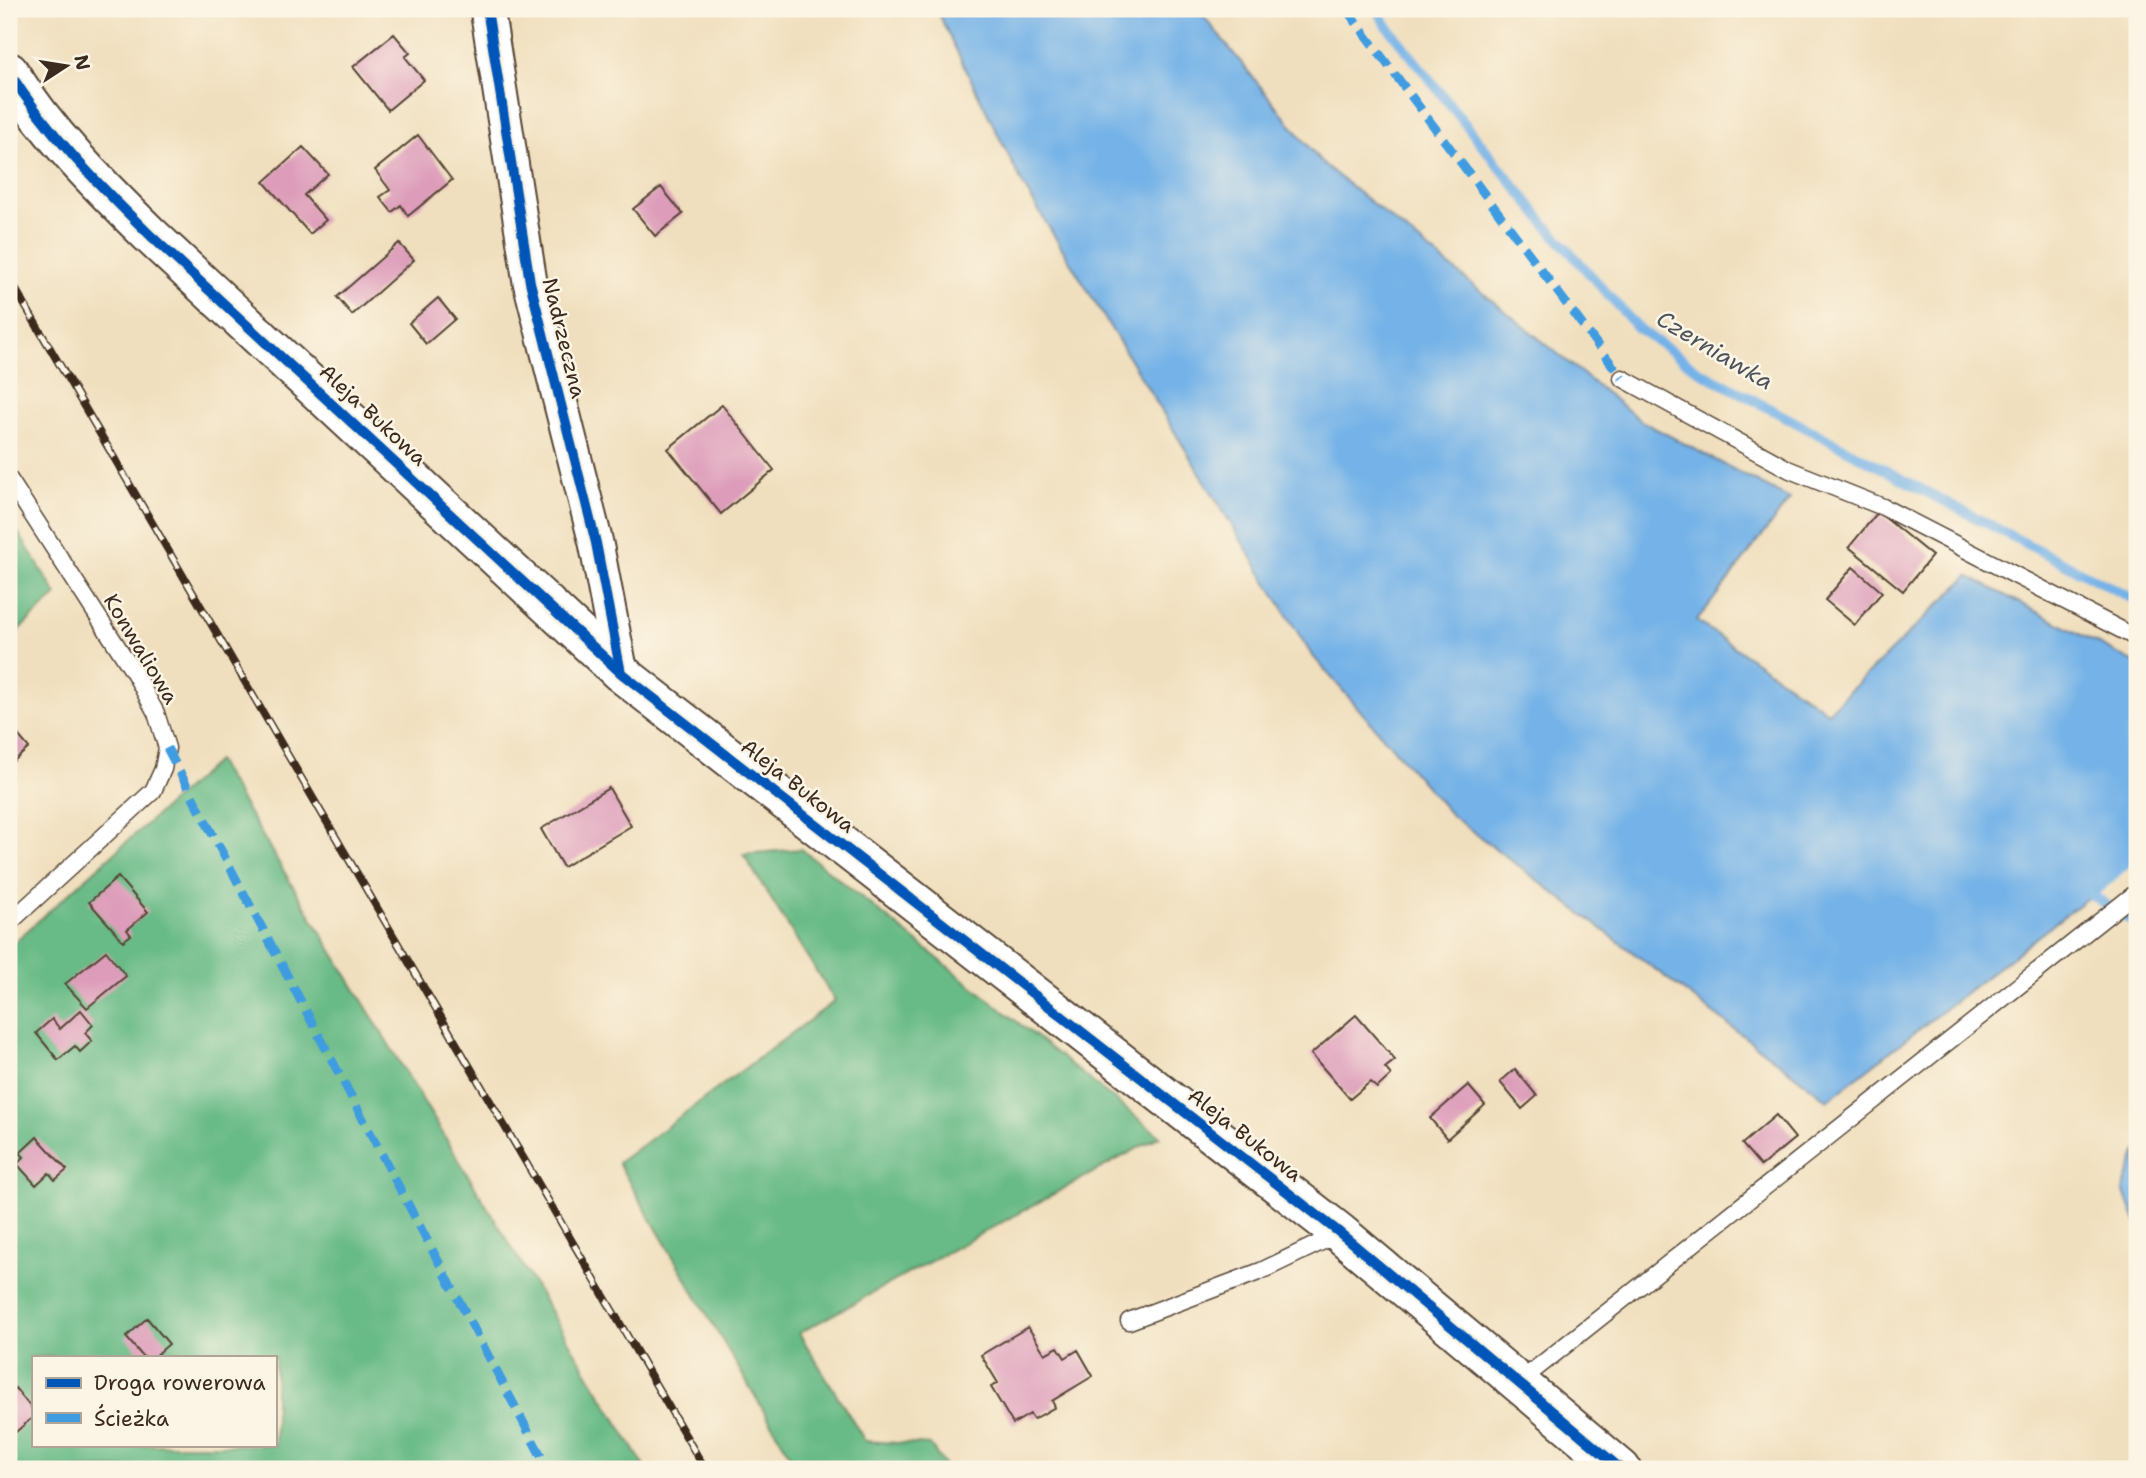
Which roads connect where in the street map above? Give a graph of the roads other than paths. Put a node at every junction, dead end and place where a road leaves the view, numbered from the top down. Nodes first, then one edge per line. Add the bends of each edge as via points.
1 (487, 9) edge
2 (9, 72) edge
3 (1622, 378) dead end
4 (9, 479) edge
5 (2137, 638) edge
6 (621, 673) junction
7 (2136, 893) edge
8 (9, 923) edge
9 (1340, 1233) junction
10 (1129, 1321) dead end
11 (1519, 1382) junction
12 (1621, 1469) edge

1 - 6 street, Nadrzeczna via 530,282 596,543
2 - 6 street, Aleja Bukowa via 60,141 150,236
3 - 5 lane via 1790,470 1883,506
4 - 8 lane, Konwaliowa via 135,674 156,713 167,748 153,790
6 - 9 street, Aleja Bukowa
7 - 11 lane
9 - 10 lane via 1261,1271
9 - 11 street, Aleja Bukowa
11 - 12 street, Aleja Bukowa

